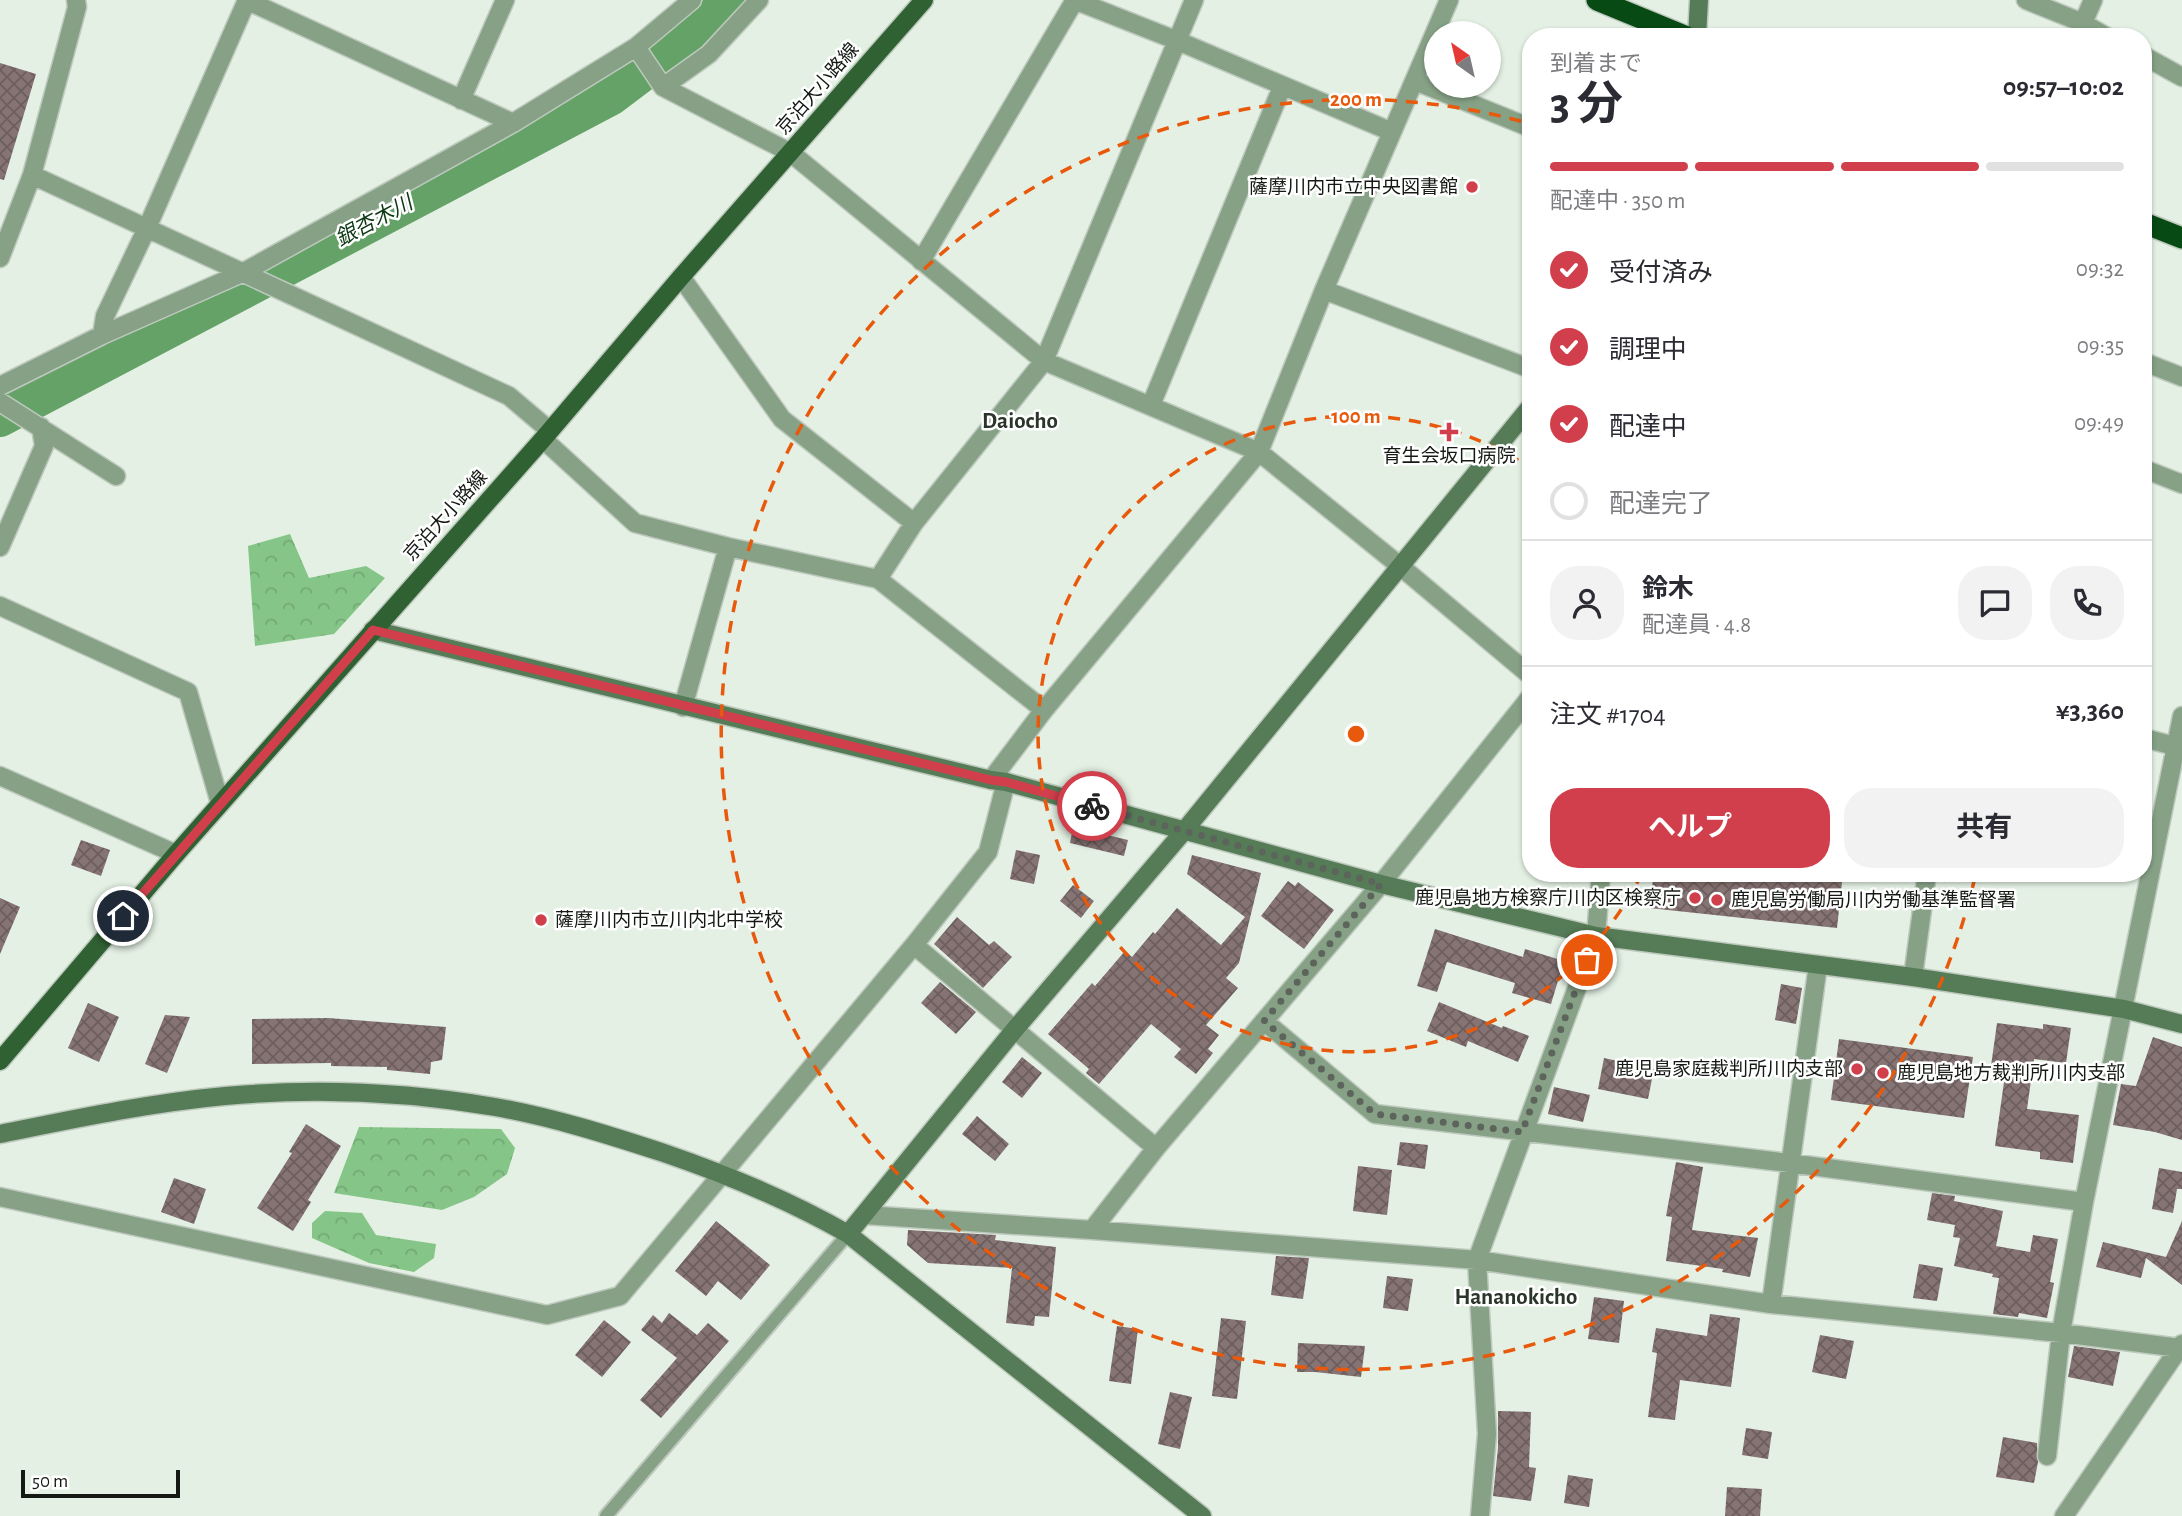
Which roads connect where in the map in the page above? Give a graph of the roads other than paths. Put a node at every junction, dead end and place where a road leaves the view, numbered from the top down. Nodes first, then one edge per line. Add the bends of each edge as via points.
1 (76, 0) edge
2 (247, 0) edge
3 (505, 0) edge
4 (692, 0) edge
5 (760, 0) edge
6 (924, 0) edge
7 (1075, 0) edge
8 (1194, 0) edge
9 (1449, 0) edge
10 (1597, 0) edge
11 (1699, 0) edge
12 (2026, 0) edge
13 (2093, 0) edge
14 (1665, 28) edge
15 (1697, 28) edge
16 (2076, 28) edge
17 (2081, 28) edge
18 (1178, 41) junction
19 (638, 49) junction
20 (2152, 60) edge
21 (2182, 77) edge
22 (1415, 81) junction
23 (661, 83) junction
24 (1282, 87) junction
25 (461, 100) junction
26 (513, 123) junction
27 (1522, 124) edge
28 (1392, 132) junction
29 (791, 153) junction
30 (32, 174) junction
31 (2152, 226) edge
32 (147, 228) junction
33 (2182, 238) edge
34 (0, 258) edge
35 (921, 261) junction
36 (247, 275) junction
37 (681, 277) junction
38 (1324, 290) junction
39 (102, 335) junction
40 (1044, 361) junction
41 (2152, 365) edge
42 (1522, 366) edge
43 (2182, 377) edge
44 (0, 386) edge
45 (0, 402) edge
46 (1151, 405) junction
47 (1522, 418) edge
48 (34, 424) junction
49 (546, 434) junction
50 (1259, 452) junction
51 (2152, 472) edge
52 (116, 476) dead end
53 (2182, 484) edge
54 (914, 523) junction
55 (0, 547) edge
56 (728, 547) junction
57 (1400, 566) junction
58 (877, 579) junction
59 (0, 606) edge
60 (373, 630) junction
61 (1522, 668) edge
62 (683, 707) junction
63 (1522, 707) edge
64 (1044, 710) junction
65 (2182, 716) edge
66 (2152, 740) edge
67 (2179, 747) edge
68 (0, 776) edge
69 (999, 781) junction
70 (220, 803) junction
71 (1184, 831) junction
72 (176, 854) junction
73 (2152, 876) edge
74 (1600, 882) edge
75 (1926, 882) edge
76 (2151, 882) edge
77 (1381, 884) junction
78 (1596, 936) junction
79 (914, 945) junction
80 (1818, 965) junction
81 (1913, 977) junction
82 (2124, 1009) junction
83 (1264, 1021) junction
84 (2182, 1024) edge
85 (1016, 1028) junction
86 (0, 1061) edge
87 (1522, 1132) junction
88 (0, 1134) edge
89 (1156, 1148) junction
90 (1789, 1163) junction
91 (722, 1173) junction
92 (0, 1196) edge
93 (2084, 1202) junction
94 (864, 1216) junction
95 (1092, 1230) junction
96 (848, 1234) junction
97 (1477, 1260) junction
98 (1771, 1304) junction
99 (2061, 1333) junction
100 (2181, 1346) edge
101 (2047, 1456) dead end
102 (606, 1516) edge
103 (1202, 1516) edge
104 (1480, 1516) edge
105 (2064, 1516) edge

1 - 30 street
2 - 25 street
2 - 32 street
3 - 25 street
4 - 19 street
5 - 23 street via 709,54
6 - 29 main road, 京泊大小路線
7 - 18 street
7 - 35 street
8 - 18 street
9 - 22 street
10 - 14 highway
11 - 15 street
12 - 16 street
13 - 17 street
18 - 24 street
18 - 40 street
19 - 23 street
19 - 26 street
20 - 21 street
22 - 27 street
22 - 28 street
23 - 29 street
24 - 28 street
24 - 46 street
25 - 26 street
26 - 36 street
28 - 38 street
29 - 35 street
29 - 37 main road, 京泊大小路線
30 - 32 street
30 - 34 street
31 - 33 highway
32 - 36 street
32 - 39 street via 105,316
35 - 40 street
36 - 39 street
36 - 49 street via 509,396
37 - 49 main road, 京泊大小路線
37 - 54 street via 782,419
38 - 42 street
38 - 50 street
39 - 44 street
40 - 46 street
40 - 54 street
41 - 43 street
45 - 48 street
46 - 50 street
47 - 57 street
48 - 52 street
48 - 55 street via 44,446
49 - 56 street via 635,523
49 - 60 main road, 京泊大小路線
50 - 57 street
50 - 64 street
51 - 53 street
54 - 58 street
56 - 58 street
56 - 62 street
57 - 61 street
57 - 71 street
58 - 64 street
59 - 70 street via 188,692
60 - 62 street
60 - 70 main road, 京泊大小路線
62 - 69 street
63 - 77 street
64 - 69 street
65 - 67 street
66 - 67 street
67 - 73 street
68 - 72 street
69 - 71 street
69 - 79 street via 988,852
70 - 72 main road, 京泊大小路線
71 - 77 street
71 - 85 street
72 - 86 main road, 京泊大小路線
74 - 78 street
75 - 81 street
76 - 82 street
77 - 78 street
77 - 83 street
78 - 80 street
78 - 87 street
79 - 85 street
79 - 91 street
80 - 81 street
80 - 90 street
81 - 82 street
82 - 84 street
82 - 93 street
83 - 87 street via 1375,1114
83 - 89 street
85 - 89 street
85 - 94 street
87 - 90 street
87 - 97 street
88 - 91 street via 214,1097 336,1093 496,1107 601,1132
89 - 95 street
90 - 93 street
90 - 98 street
91 - 92 street via 620,1296 547,1315
91 - 96 street
93 - 99 street
94 - 95 street
94 - 96 street
95 - 97 street
96 - 102 lane
96 - 103 street
97 - 98 street
97 - 104 street via 1487,1434
98 - 99 street
99 - 100 street
99 - 101 street
100 - 105 street

